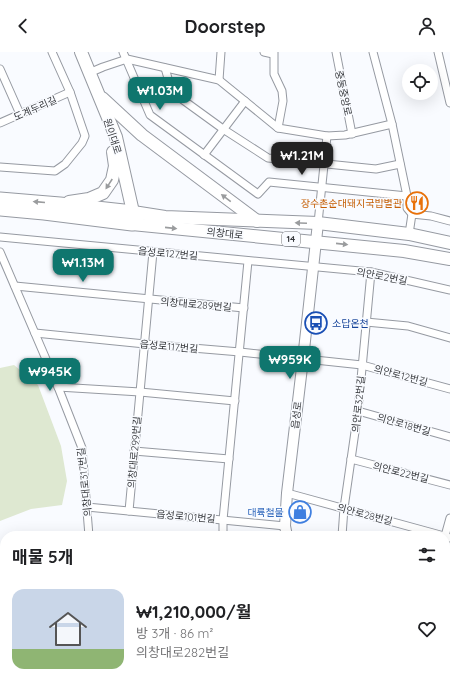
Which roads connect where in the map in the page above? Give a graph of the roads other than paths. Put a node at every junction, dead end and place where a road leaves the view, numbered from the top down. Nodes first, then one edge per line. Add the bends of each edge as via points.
1 (52, 52) edge
2 (81, 52) edge
3 (123, 52) edge
4 (221, 52) edge
5 (264, 52) edge
6 (336, 52) edge
7 (373, 52) edge
8 (438, 52) edge
9 (274, 53) edge
10 (126, 59) junction
11 (165, 68) junction
12 (0, 69) edge
13 (90, 74) junction
14 (219, 80) junction
15 (447, 82) edge
16 (70, 92) junction
17 (97, 93) junction
18 (244, 101) junction
19 (450, 103) edge
20 (20, 114) junction
21 (0, 123) edge
22 (392, 124) junction
23 (278, 128) junction
24 (223, 129) junction
25 (352, 134) junction
26 (327, 136) junction
27 (204, 154) junction
28 (324, 164) junction
29 (400, 164) junction
30 (0, 167) edge
31 (321, 187) junction
32 (407, 196) junction
33 (0, 199) edge
34 (60, 204) junction
35 (0, 209) edge
36 (412, 214) junction
37 (133, 218) junction
38 (257, 221) junction
39 (450, 221) edge
40 (318, 223) junction
41 (409, 234) junction
42 (0, 237) edge
43 (315, 242) junction
44 (450, 243) edge
45 (0, 252) edge
46 (153, 252) junction
47 (450, 259) edge
48 (248, 261) junction
49 (313, 267) junction
50 (371, 272) junction
51 (15, 286) junction
52 (450, 290) edge
53 (149, 299) junction
54 (244, 308) junction
55 (366, 322) junction
56 (35, 333) junction
57 (450, 338) edge
58 (144, 344) junction
59 (240, 352) junction
60 (303, 359) junction
61 (362, 365) junction
62 (58, 387) junction
63 (450, 389) edge
64 (140, 392) junction
65 (235, 401) junction
66 (358, 411) junction
67 (450, 437) edge
68 (134, 451) junction
69 (229, 459) junction
70 (351, 460) junction
71 (450, 485) edge
72 (287, 493) junction
73 (87, 507) junction
74 (344, 508) junction
75 (129, 511) junction
76 (450, 518) edge
77 (223, 520) junction
78 (286, 526) junction
79 (89, 531) edge
80 (223, 531) edge
81 (286, 531) edge
82 (342, 531) edge
83 (426, 531) edge
84 (446, 531) edge

1 - 16 street, 도계두리길
2 - 13 main road, 원이대로
3 - 10 street
4 - 14 street
5 - 9 street
6 - 25 street, 중동중앙로
7 - 22 street
8 - 15 street
9 - 23 street via 274,74 282,91 283,101
10 - 11 street
10 - 13 street
10 - 27 street via 150,115
11 - 14 street
11 - 24 street via 172,92
12 - 20 street
13 - 17 main road, 원이대로
14 - 18 street
15 - 19 street
16 - 20 street, 도계두리길
16 - 30 street, 도계두리길 via 85,136 65,164 55,171
17 -> 34 main road via 112,142 112,180 103,193 90,200
17 - 37 main road, 원이대로 via 116,137
38 -> 17 main road via 142,135
18 - 23 street
18 - 24 street
20 - 21 street, 도계두리길
22 - 25 street
22 - 29 street
23 - 26 street
24 - 27 street
24 - 28 street via 268,158
25 - 26 street
26 - 28 street
27 - 31 street via 258,194 269,182
28 - 29 street via 376,169
28 - 31 street
29 - 32 street
31 - 32 street
31 - 40 street
32 - 36 street via 407,208
34 -> 33 highway, 의창대로 / 14
34 - 37 highway, 의창대로 / 14
35 - 37 highway, 의창대로 / 14
36 - 39 street
36 - 41 street
37 - 38 main road, 의창대로 / 14
37 -> 43 main road, 의창대로 / 14
40 -> 38 main road, 의창대로 / 14
40 - 41 main road, 의창대로 / 14
40 - 43 main road, 읍성로
41 - 44 main road, 의창대로 / 14
42 - 46 street, 읍성로127번길
43 -> 47 main road, 의창대로 / 14 via 404,250
43 - 49 main road, 읍성로
45 - 51 street, 의창대로317번길
46 - 48 street, 읍성로127번길
46 - 53 street, 의창대로299번길
48 - 49 street, 읍성로127번길
48 - 54 street, 의창대로289번길
49 - 50 street, 의안로2번길
49 - 60 main road, 읍성로
50 - 52 street, 의안로2번길
50 - 55 street, 의안로32번길
51 - 53 street
51 - 56 street, 의창대로317번길
53 - 54 street, 의창대로289번길
53 - 58 street, 의창대로299번길
54 - 59 street, 의창대로289번길
55 - 57 street via 408,326
55 - 61 street, 의안로32번길
56 - 58 street, 읍성로117번길
56 - 62 street, 의창대로317번길
58 - 59 street, 읍성로117번길
58 - 64 street, 의창대로299번길
59 - 60 street, 읍성로117번길
59 - 65 street, 의창대로289번길
60 - 61 street, 의안로12번길
60 - 72 main road, 읍성로
61 - 63 street, 의안로12번길
61 - 66 street, 의안로32번길
62 - 64 street
62 - 73 street, 의창대로317번길 via 82,448
64 - 65 street
64 - 68 street, 의창대로299번길
65 - 69 street, 의창대로289번길
66 - 67 street, 의안로18번길
66 - 70 street, 의안로32번길
68 - 69 street
68 - 75 street, 의창대로299번길
69 - 77 street, 의창대로289번길
70 - 71 street, 의안로22번길
70 - 74 street, 의안로32번길
72 - 74 street, 의안로28번길
72 - 78 main road, 읍성로
73 - 75 street, 읍성로101번길
73 - 79 street, 의창대로317번길
74 - 82 street, 의안로32번길
74 - 83 street, 의안로28번길
75 - 77 street, 읍성로101번길
76 - 84 street
77 - 78 street, 읍성로101번길
77 - 80 street, 의창대로289번길
78 - 81 main road, 읍성로

